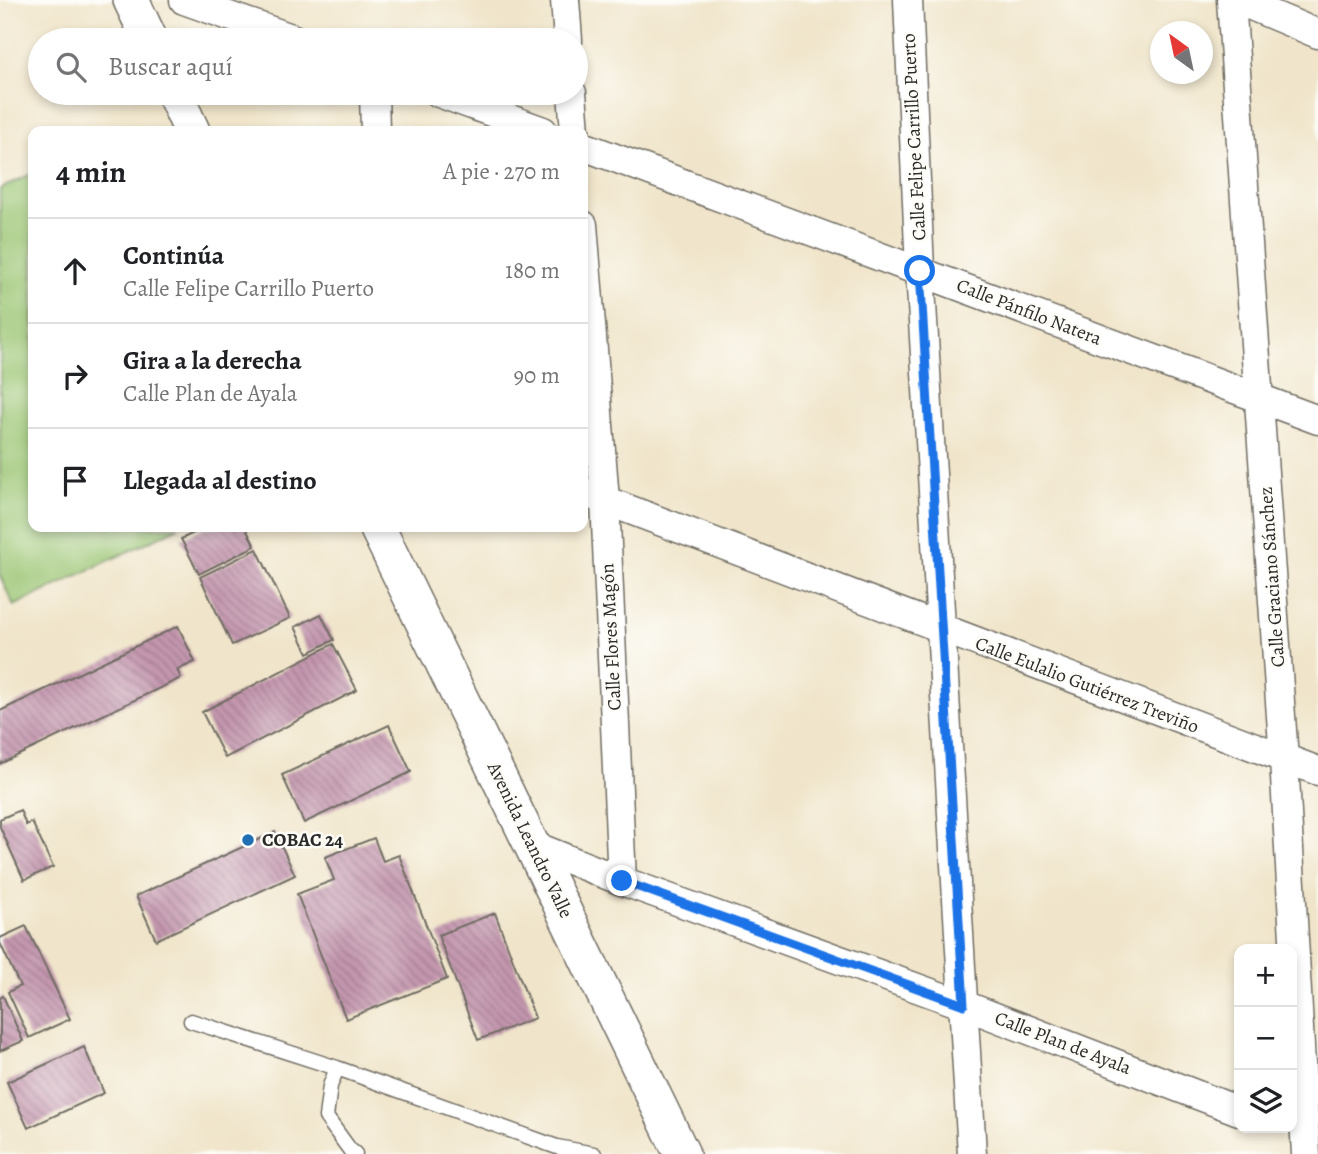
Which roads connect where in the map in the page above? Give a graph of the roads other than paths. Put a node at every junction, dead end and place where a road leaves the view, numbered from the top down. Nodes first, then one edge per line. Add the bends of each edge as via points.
1 (131, 0) edge
2 (184, 0) edge
3 (565, 0) edge
4 (908, 0) edge
5 (1231, 0) edge
6 (1237, 0) edge
7 (220, 6) edge
8 (144, 28) edge
9 (270, 28) edge
10 (567, 28) edge
11 (1318, 34) edge
12 (180, 105) edge
13 (374, 105) edge
14 (472, 105) edge
15 (573, 105) edge
16 (190, 126) edge
17 (375, 126) edge
18 (529, 126) edge
19 (575, 126) edge
20 (588, 148) edge
21 (920, 271) junction
22 (588, 348) edge
23 (1259, 398) junction
24 (1318, 421) edge
25 (594, 496) edge
26 (379, 532) edge
27 (941, 629) junction
28 (1284, 759) junction
29 (1318, 771) edge
30 (532, 845) junction
31 (622, 881) junction
32 (964, 1005) junction
33 (191, 1021) dead end
34 (337, 1068) junction
35 (1234, 1109) edge
36 (1303, 1140) edge
37 (355, 1154) edge
38 (594, 1154) edge
39 (682, 1154) edge
40 (972, 1154) edge

1 - 8 street
2 - 7 street
3 - 10 street
4 - 21 street, Calle Felipe Carrillo Puerto
5 - 23 street, Calle Graciano Sánchez
6 - 11 street
7 - 9 street
12 - 16 street
13 - 17 street
14 - 18 street
15 - 19 street
20 - 21 street, Calle Pánfilo Natera
21 - 23 street, Calle Pánfilo Natera
21 - 27 street, Calle Felipe Carrillo Puerto
22 - 25 street, Calle Flores Magón
23 - 24 street, Calle Pánfilo Natera
23 - 28 street, Calle Graciano Sánchez
25 - 27 street, Calle Eulalio Gutiérrez Treviño
25 - 31 street, Calle Flores Magón
26 - 30 street, Avenida Leandro Valle
27 - 28 street, Calle Eulalio Gutiérrez Treviño
27 - 32 street, Calle Felipe Carrillo Puerto
28 - 29 street, Calle Eulalio Gutiérrez Treviño
28 - 36 street, Calle Graciano Sánchez
30 - 31 street, Calle Plan de Ayala
30 - 39 street, Avenida Leandro Valle
31 - 32 street, Calle Plan de Ayala
32 - 35 street, Calle Plan de Ayala
32 - 40 street, Calle Felipe Carrillo Puerto
33 - 34 lane
34 - 37 lane via 326,1117
34 - 38 lane via 557,1147

